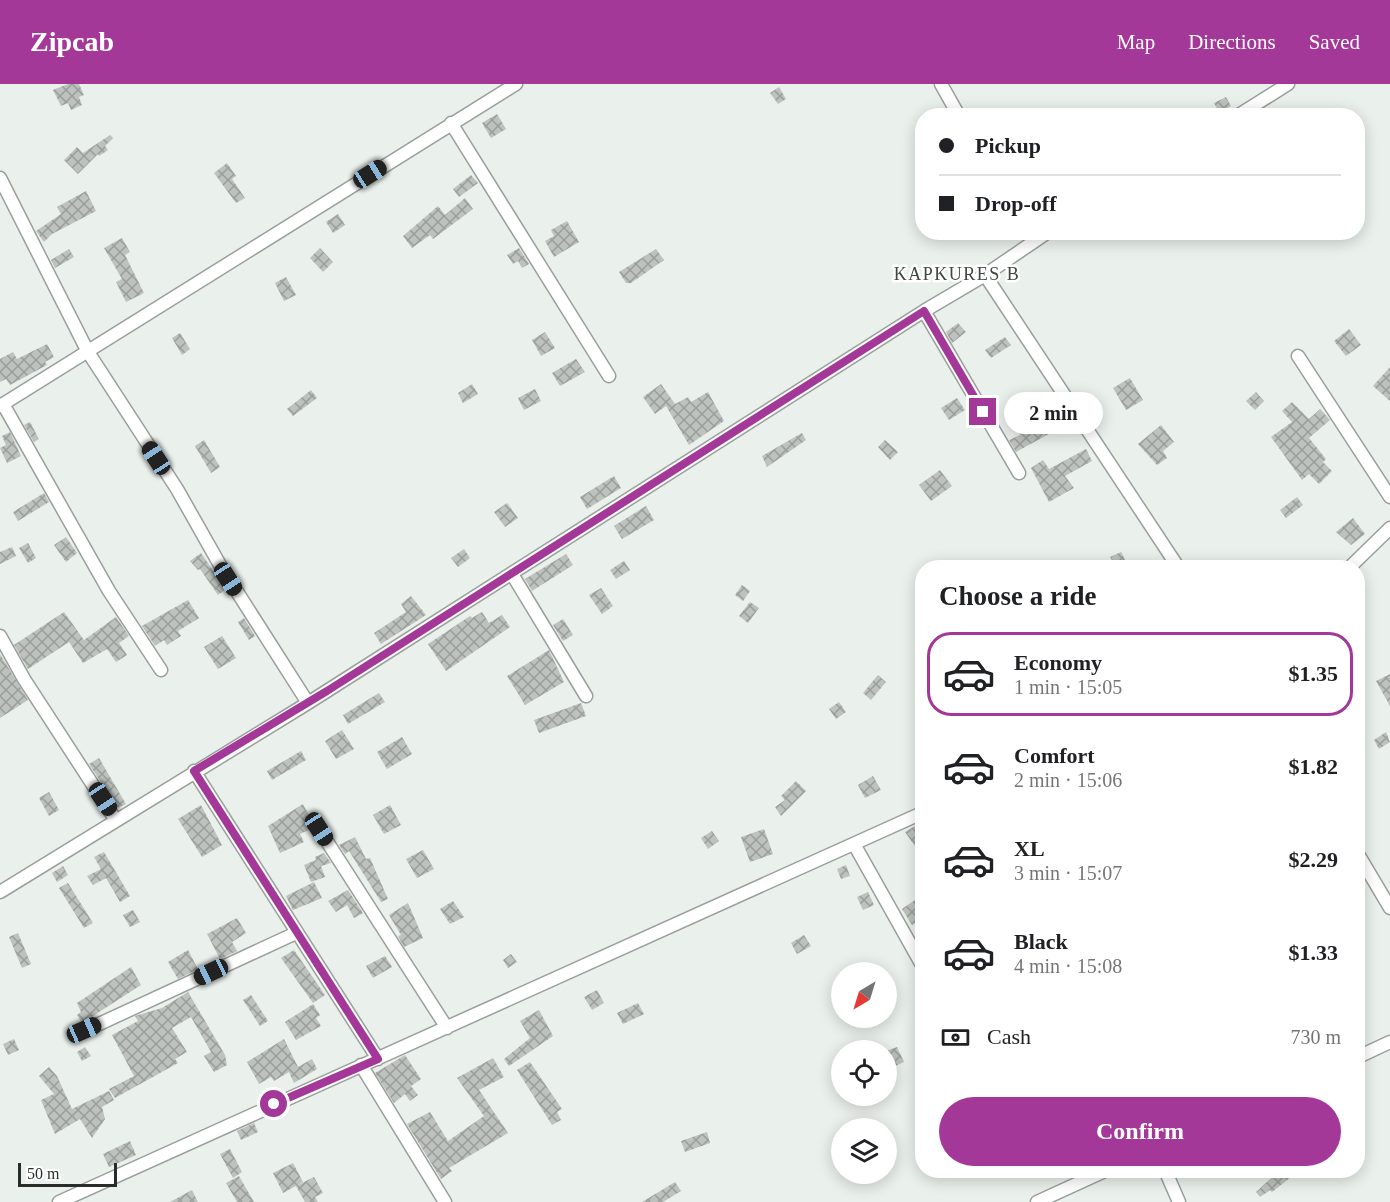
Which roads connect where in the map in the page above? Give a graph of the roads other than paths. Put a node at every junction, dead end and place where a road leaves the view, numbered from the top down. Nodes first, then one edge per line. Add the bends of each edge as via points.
1 (516, 84) edge
2 (941, 84) edge
3 (1288, 84) edge
4 (954, 108) edge
5 (1250, 108) edge
6 (451, 123) junction
7 (0, 178) edge
8 (1026, 240) edge
9 (985, 275) junction
10 (924, 311) junction
11 (88, 352) junction
12 (1298, 356) dead end
13 (609, 376) dead end
14 (1, 405) edge
15 (1019, 474) dead end
16 (1390, 498) edge
17 (1390, 528) edge
18 (1173, 560) edge
19 (1357, 560) edge
20 (512, 574) junction
21 (0, 636) edge
22 (161, 670) dead end
23 (585, 696) dead end
24 (308, 703) junction
25 (194, 771) junction
26 (915, 816) edge
27 (115, 819) junction
28 (319, 829) dead end
29 (854, 844) junction
30 (1365, 866) edge
31 (0, 892) edge
32 (1390, 908) edge
33 (296, 933) junction
34 (915, 953) edge
35 (447, 1028) junction
36 (84, 1030) dead end
37 (1390, 1042) edge
38 (1365, 1054) edge
39 (378, 1059) junction
40 (361, 1065) junction
41 (1089, 1178) edge
42 (1168, 1178) edge
43 (59, 1202) edge
44 (445, 1202) edge
45 (1036, 1202) edge
46 (1179, 1202) edge

1 - 6 street
2 - 4 street
3 - 5 street
6 - 11 street
6 - 13 street
7 - 11 street
8 - 9 street
9 - 10 street
9 - 18 street
10 - 15 street
10 - 20 street
11 - 14 street
11 - 24 street
12 - 16 street
14 - 22 street via 109,591
17 - 19 street
20 - 23 street
20 - 24 street
21 - 27 street
24 - 25 street
25 - 27 street
25 - 33 street
26 - 29 street
27 - 31 street
28 - 35 street
29 - 34 street
29 - 35 street
30 - 32 street
33 - 36 street
33 - 39 street
35 - 39 street
37 - 38 street
39 - 40 street
40 - 43 street
40 - 44 street
41 - 45 street
42 - 46 street

